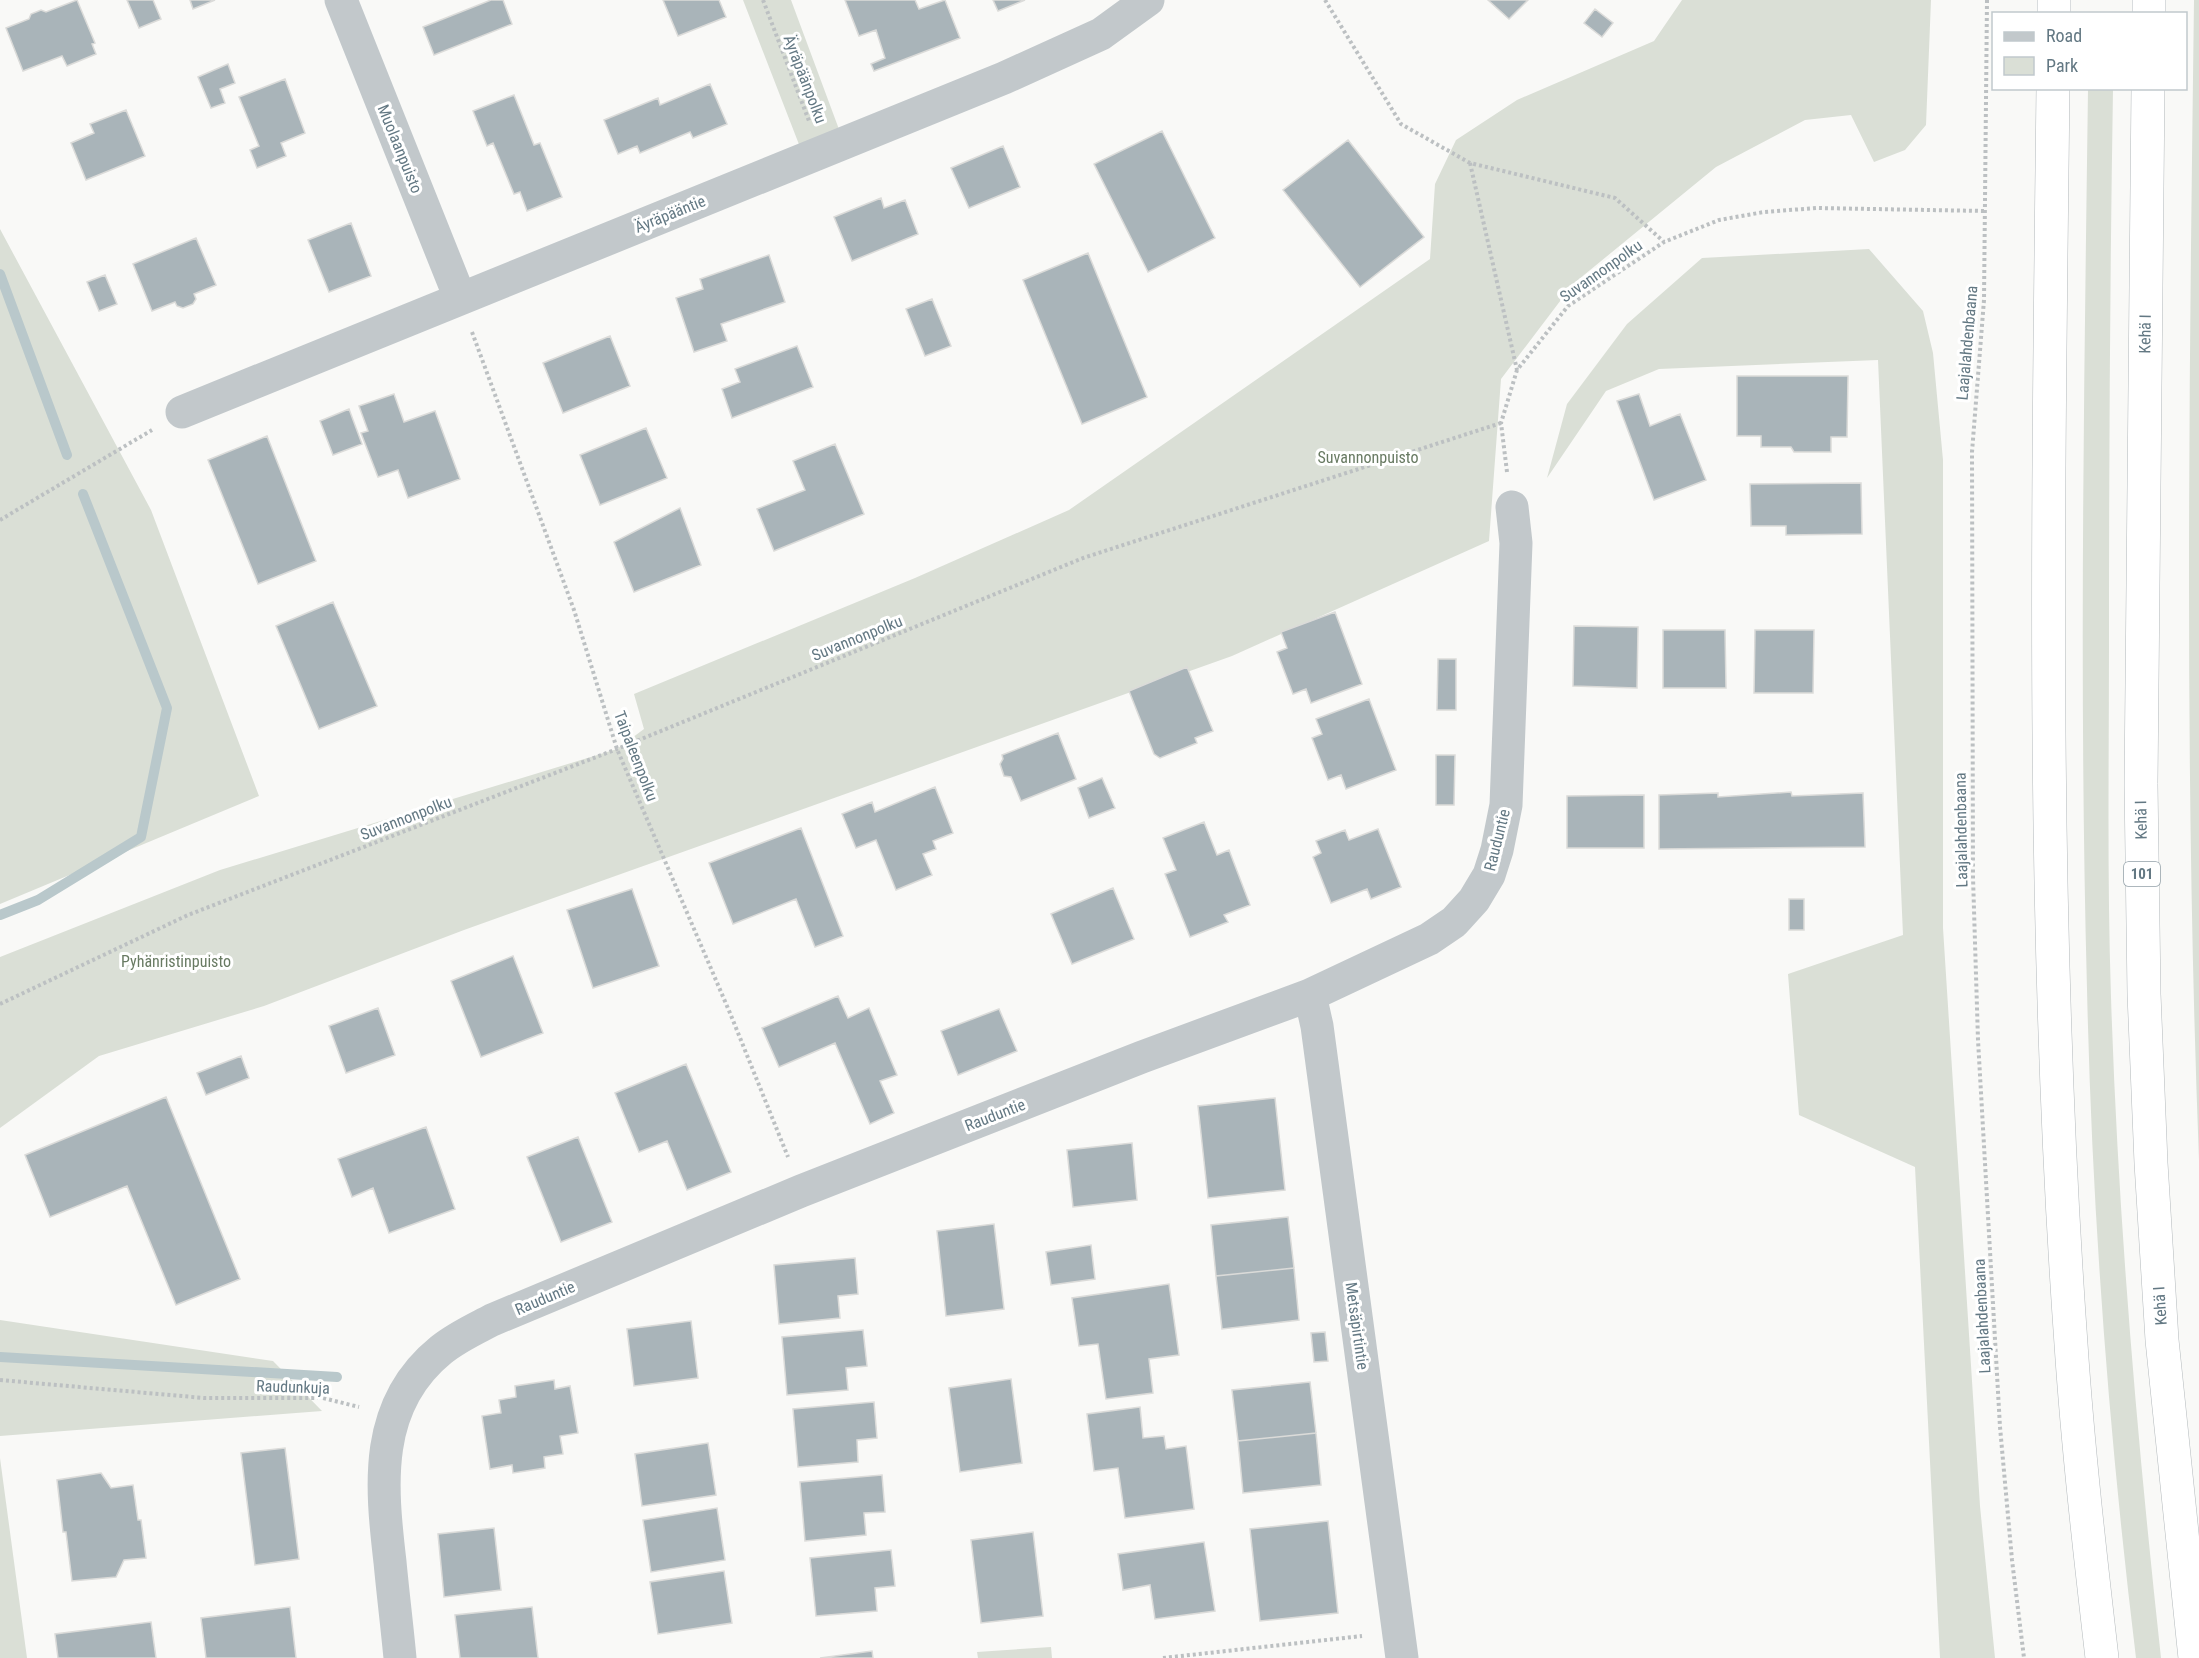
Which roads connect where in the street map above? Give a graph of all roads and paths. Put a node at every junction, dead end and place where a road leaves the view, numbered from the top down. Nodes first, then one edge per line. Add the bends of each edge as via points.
1 (341, 0) edge
2 (763, 0) edge
3 (1148, 0) edge
4 (1325, 0) edge
5 (1987, 0) edge
6 (2053, 90) edge
7 (2148, 90) edge
8 (821, 153) junction
9 (1470, 163) junction
10 (1985, 211) junction
11 (1664, 242) junction
12 (460, 298) junction
13 (1517, 370) junction
14 (183, 412) joint
15 (1501, 423) junction
16 (1512, 507) joint
17 (0, 520) edge
18 (617, 749) junction
19 (1310, 995) junction
20 (0, 1004) edge
21 (801, 1191) junction
22 (0, 1380) edge
23 (394, 1418) junction
24 (1400, 1645) edge
25 (400, 1658) edge
26 (1163, 1658) edge
27 (2024, 1658) edge
28 (2102, 1658) edge
29 (2195, 1658) edge

1 - 12 street, Muolaanpuisto
2 - 8 path, Äyräpäänpolku
3 - 8 street, Äyräpääntie via 1101,34
4 - 9 path via 1401,124
5 - 10 path, Laajalahdenbaana
6 - 28 highway via 2049,791 2054,996 2071,1345
7 - 29 highway, Kehä I / 101 via 2141,784 2144,994 2162,1340
8 - 12 street, Äyräpääntie
9 - 11 path via 1615,198
9 - 13 path
10 - 11 path, Suvannonpolku via 1816,208 1764,212 1719,220
10 - 27 path, Laajalahdenbaana via 1984,300 1971,452 1974,900 2000,1427
11 - 13 path, Suvannonpolku via 1568,306
12 - 14 street, Äyräpääntie
12 - 18 path, Taipaleenpolku via 574,610
13 - 15 path, Suvannonpolku
14 - 17 path
15 - 16 path
15 - 18 path, Suvannonpolku via 1083,558
16 - 19 street, Rauduntie via 1516,543 1506,805 1489,875 1454,922 1429,939
18 - 20 path, Suvannonpolku via 188,915
18 - 21 path, Taipaleenpolku via 730,1012
19 - 21 street, Rauduntie
19 - 24 street, Metsäpirtintie
21 - 23 street, Rauduntie via 466,1332 440,1351 420,1373
22 - 23 path, Raudunkuja via 204,1398 323,1398
23 - 25 street, Rauduntie via 384,1458 383,1501
24 - 26 path

